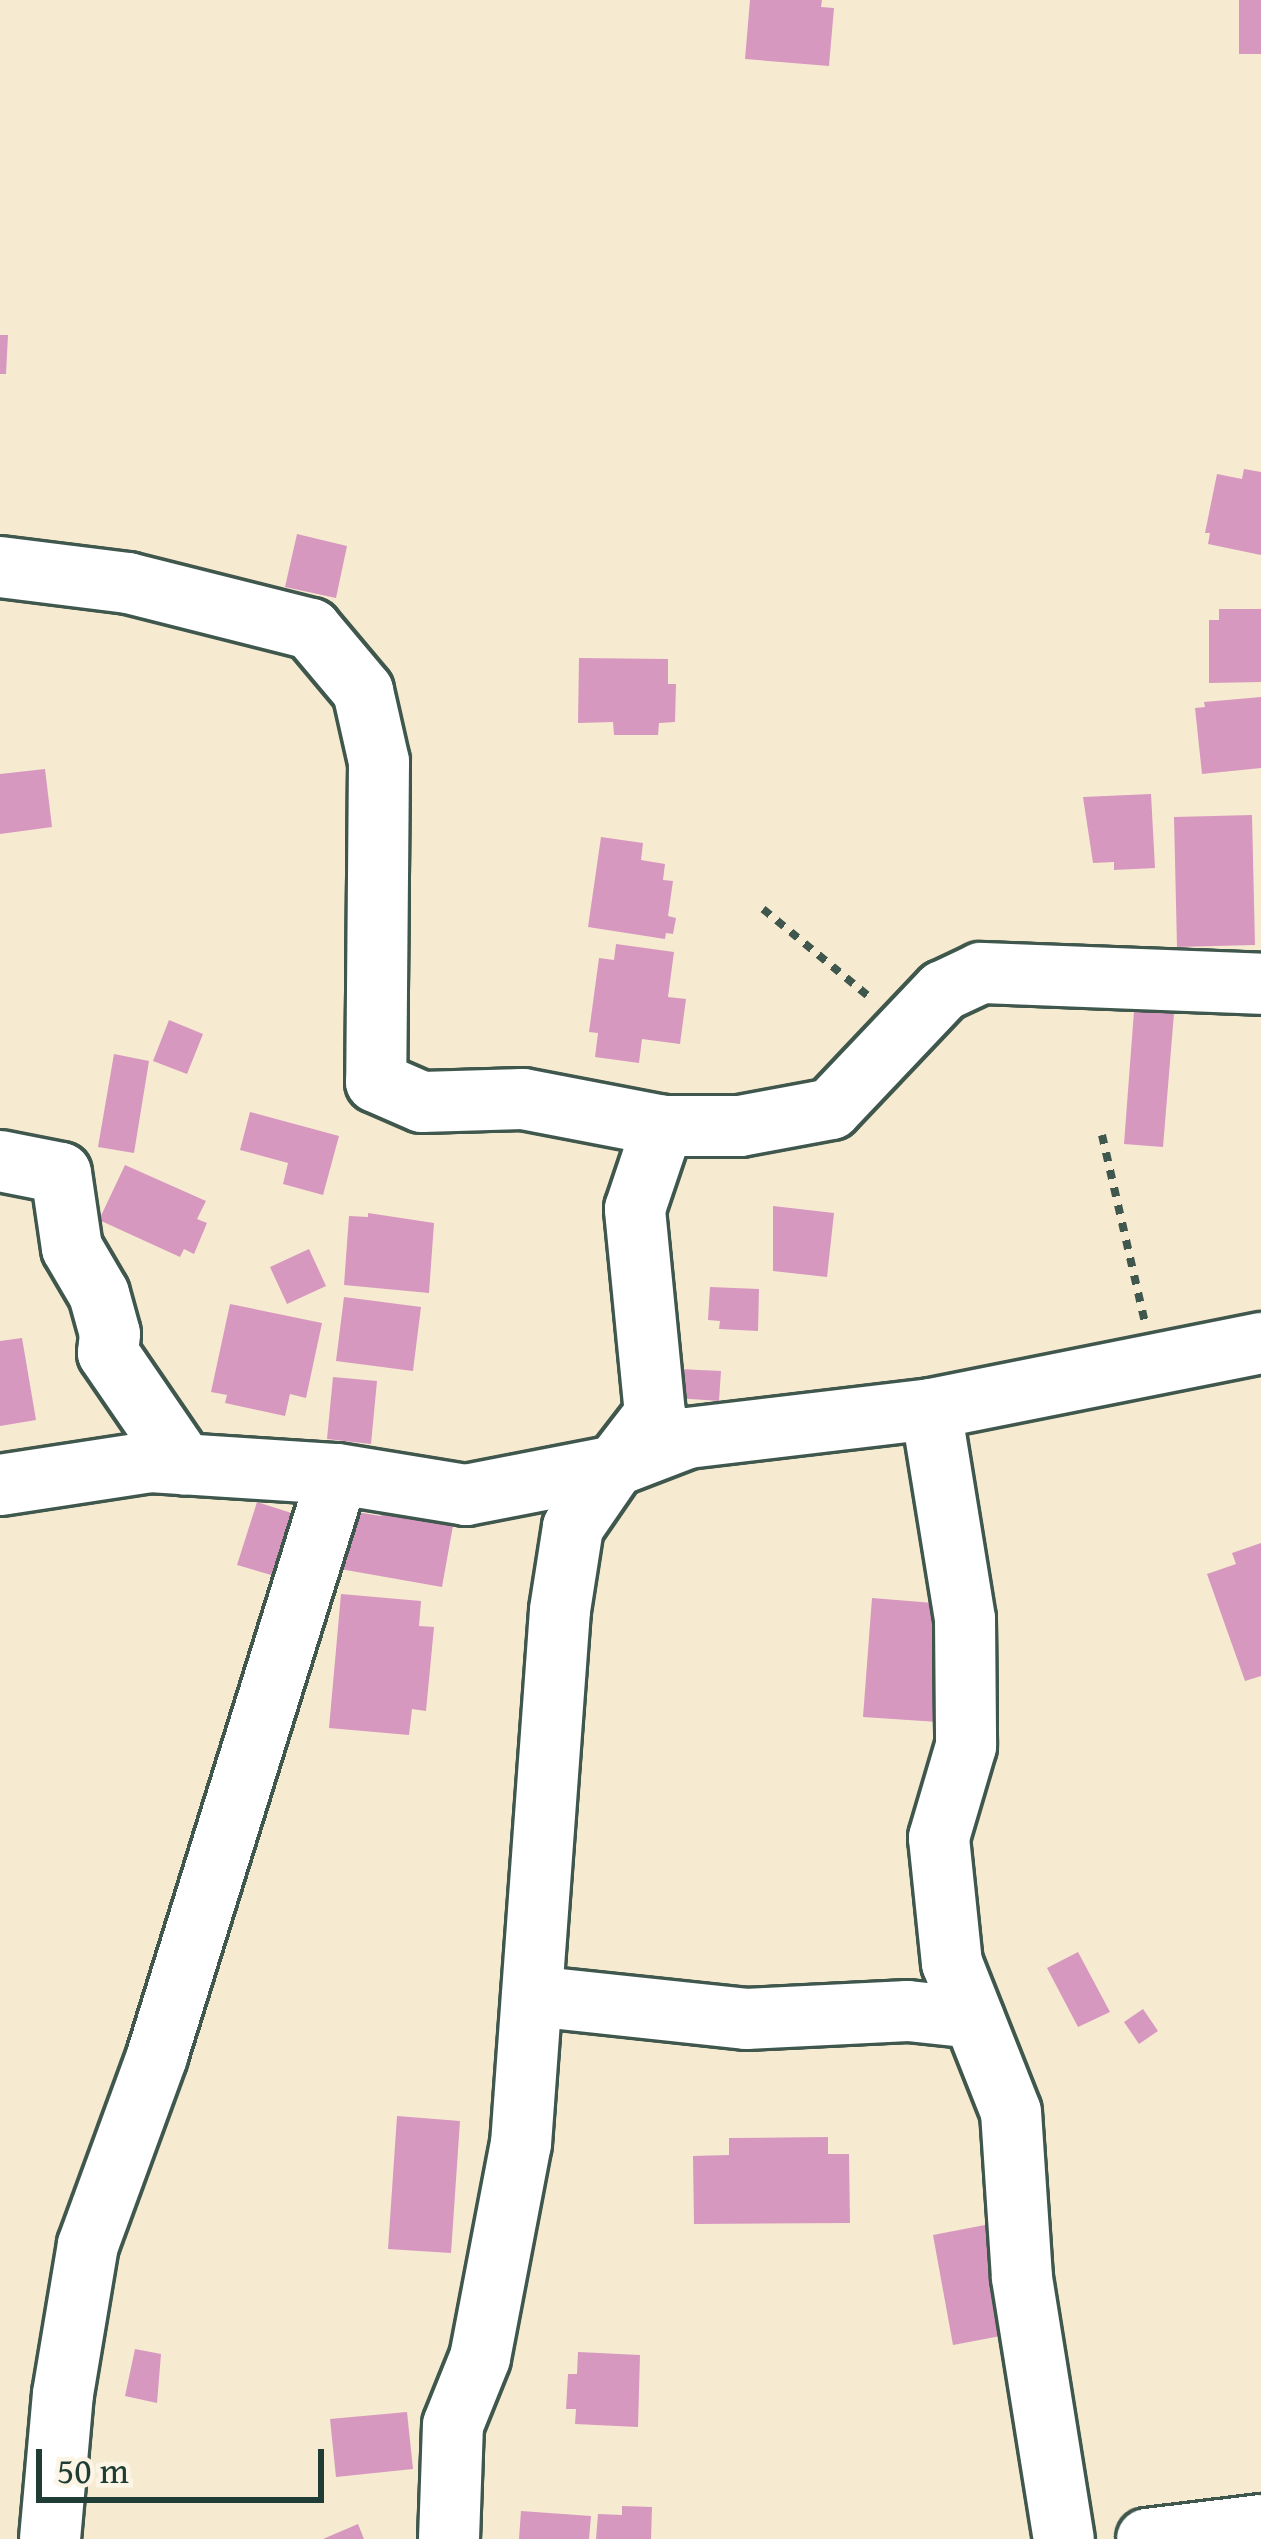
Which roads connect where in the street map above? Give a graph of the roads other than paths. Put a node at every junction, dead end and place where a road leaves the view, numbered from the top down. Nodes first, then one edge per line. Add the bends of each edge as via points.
1 (0, 568) edge
2 (1251, 976) edge
3 (663, 1126) junction
4 (0, 1162) edge
5 (1261, 1343) edge
6 (932, 1408) junction
7 (184, 1464) junction
8 (615, 1466) junction
9 (338, 1474) junction
10 (0, 1485) edge
11 (532, 1996) junction
12 (974, 2018) junction
13 (1261, 2524) edge
14 (1063, 2526) edge
15 (50, 2539) edge
16 (449, 2539) edge
17 (1126, 2539) edge
18 (1147, 2539) edge

1 - 3 street via 128,583 311,629 363,691 379,762 376,1082 422,1102 524,1099
2 - 3 street via 981,973 943,992 831,1109 740,1126
3 - 8 street via 635,1210 655,1414
4 - 7 street via 61,1173 72,1249 99,1294 108,1353
5 - 6 street
6 - 8 street via 688,1438
6 - 12 street via 965,1619 966,1746 939,1838 952,1963
7 - 9 street
7 - 10 street
8 - 9 street via 466,1495
8 - 11 street via 572,1527
9 - 15 street via 157,2056 88,2246
11 - 12 street via 746,2019 908,2012
11 - 16 street via 521,2144 480,2358 453,2426
12 - 14 street via 1011,2112 1022,2278
13 - 18 street
14 - 17 street

